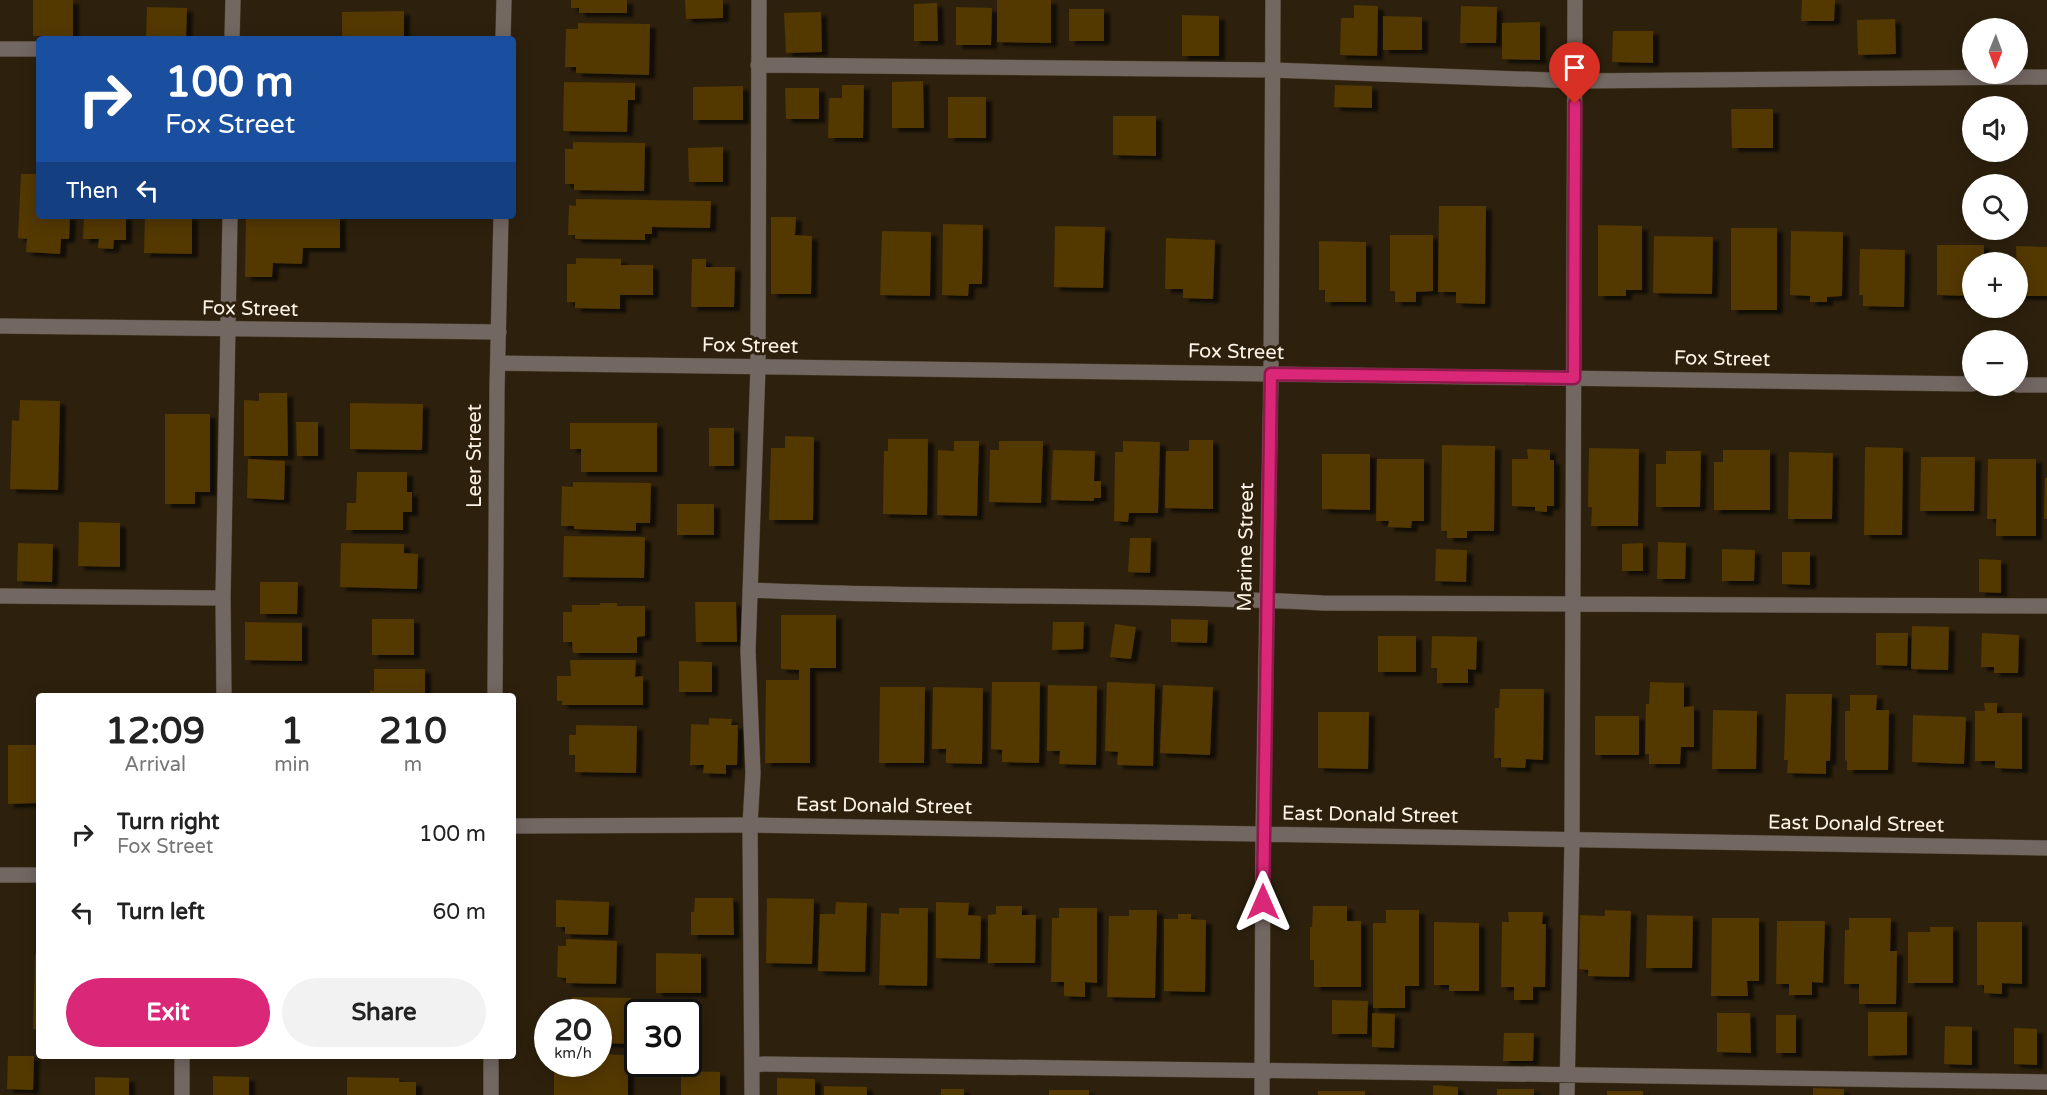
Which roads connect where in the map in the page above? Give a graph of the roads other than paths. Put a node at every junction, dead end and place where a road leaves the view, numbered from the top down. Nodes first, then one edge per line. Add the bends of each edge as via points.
1 (233, 0) edge
2 (504, 0) edge
3 (759, 0) edge
4 (1274, 0) edge
5 (1575, 0) edge
6 (232, 36) edge
7 (503, 36) edge
8 (0, 49) edge
9 (36, 49) edge
10 (758, 65) junction
11 (1272, 70) junction
12 (2047, 77) edge
13 (1576, 81) junction
14 (230, 219) edge
15 (501, 219) edge
16 (0, 326) edge
17 (229, 330) junction
18 (499, 332) junction
19 (498, 363) junction
20 (758, 367) junction
21 (1271, 374) junction
22 (1574, 378) junction
23 (1962, 384) edge
24 (2028, 385) edge
25 (2047, 386) edge
26 (750, 590) junction
27 (0, 596) edge
28 (223, 598) junction
29 (1266, 599) junction
30 (1571, 603) junction
31 (2047, 606) edge
32 (224, 693) edge
33 (495, 693) edge
34 (750, 825) junction
35 (516, 826) edge
36 (1263, 833) junction
37 (1572, 841) junction
38 (2047, 848) edge
39 (0, 875) edge
40 (36, 875) edge
41 (182, 1059) edge
42 (491, 1059) edge
43 (753, 1064) junction
44 (1262, 1069) junction
45 (1567, 1076) junction
46 (2047, 1082) edge
47 (182, 1095) edge
48 (491, 1095) edge
49 (752, 1095) edge
50 (1262, 1095) edge
51 (1567, 1095) edge

1 - 6 street
2 - 7 street
3 - 10 street
4 - 11 street, Marine Street
5 - 13 street
8 - 9 street
10 - 11 street
10 - 20 street
11 - 13 street
11 - 21 street, Marine Street
12 - 13 street
13 - 22 street
14 - 17 street
15 - 18 street, Leer Street
16 - 17 street, Fox Street
17 - 18 street, Fox Street
17 - 28 street
18 - 19 street, Leer Street
19 - 20 street, Fox Street
19 - 33 street, Leer Street
20 - 21 street, Fox Street
20 - 26 street
21 - 22 street, Fox Street
21 - 29 street, Marine Street
22 - 23 street, Fox Street
22 - 30 street
24 - 25 street
26 - 29 street via 858,595
26 - 34 street
27 - 28 street
28 - 32 street
29 - 30 street via 1323,603
29 - 36 street, Marine Street
30 - 31 street
30 - 37 street
34 - 35 street, East Donald Street
34 - 36 street, East Donald Street
34 - 43 street
36 - 37 street, East Donald Street
36 - 44 street, Marine Street
37 - 38 street, East Donald Street
37 - 45 street
39 - 40 street
41 - 47 street
42 - 48 street
43 - 44 street
43 - 49 street
44 - 45 street
44 - 50 street, Marine Street
45 - 46 street
45 - 51 street

